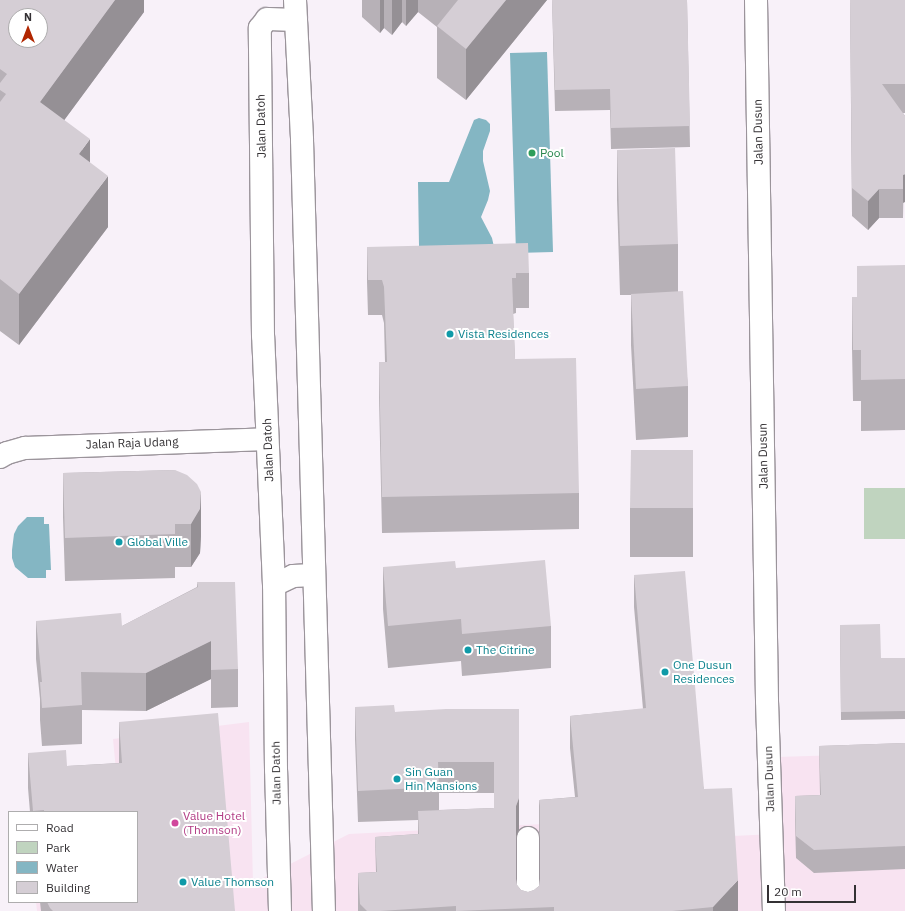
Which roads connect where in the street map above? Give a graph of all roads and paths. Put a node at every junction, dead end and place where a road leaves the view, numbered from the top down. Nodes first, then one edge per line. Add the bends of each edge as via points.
1 (756, 0) edge
2 (296, 10) edge
3 (267, 439) junction
4 (0, 458) edge
5 (313, 575) junction
6 (274, 585) junction
7 (528, 838) dead end
8 (774, 908) edge
9 (280, 911) edge
10 (324, 911) edge
11 (528, 911) edge

1 - 8 street, Jalan Dusun via 766,678
2 - 3 street, Jalan Datoh via 267,19 260,28 263,336
2 - 5 street, Jalan Datoh via 302,140
3 - 4 street, Jalan Raja Udang via 25,448 6,453
3 - 6 street, Jalan Datoh
5 - 6 street via 293,576
5 - 10 street, Jalan Datoh
6 - 9 street, Jalan Datoh
7 - 11 street

